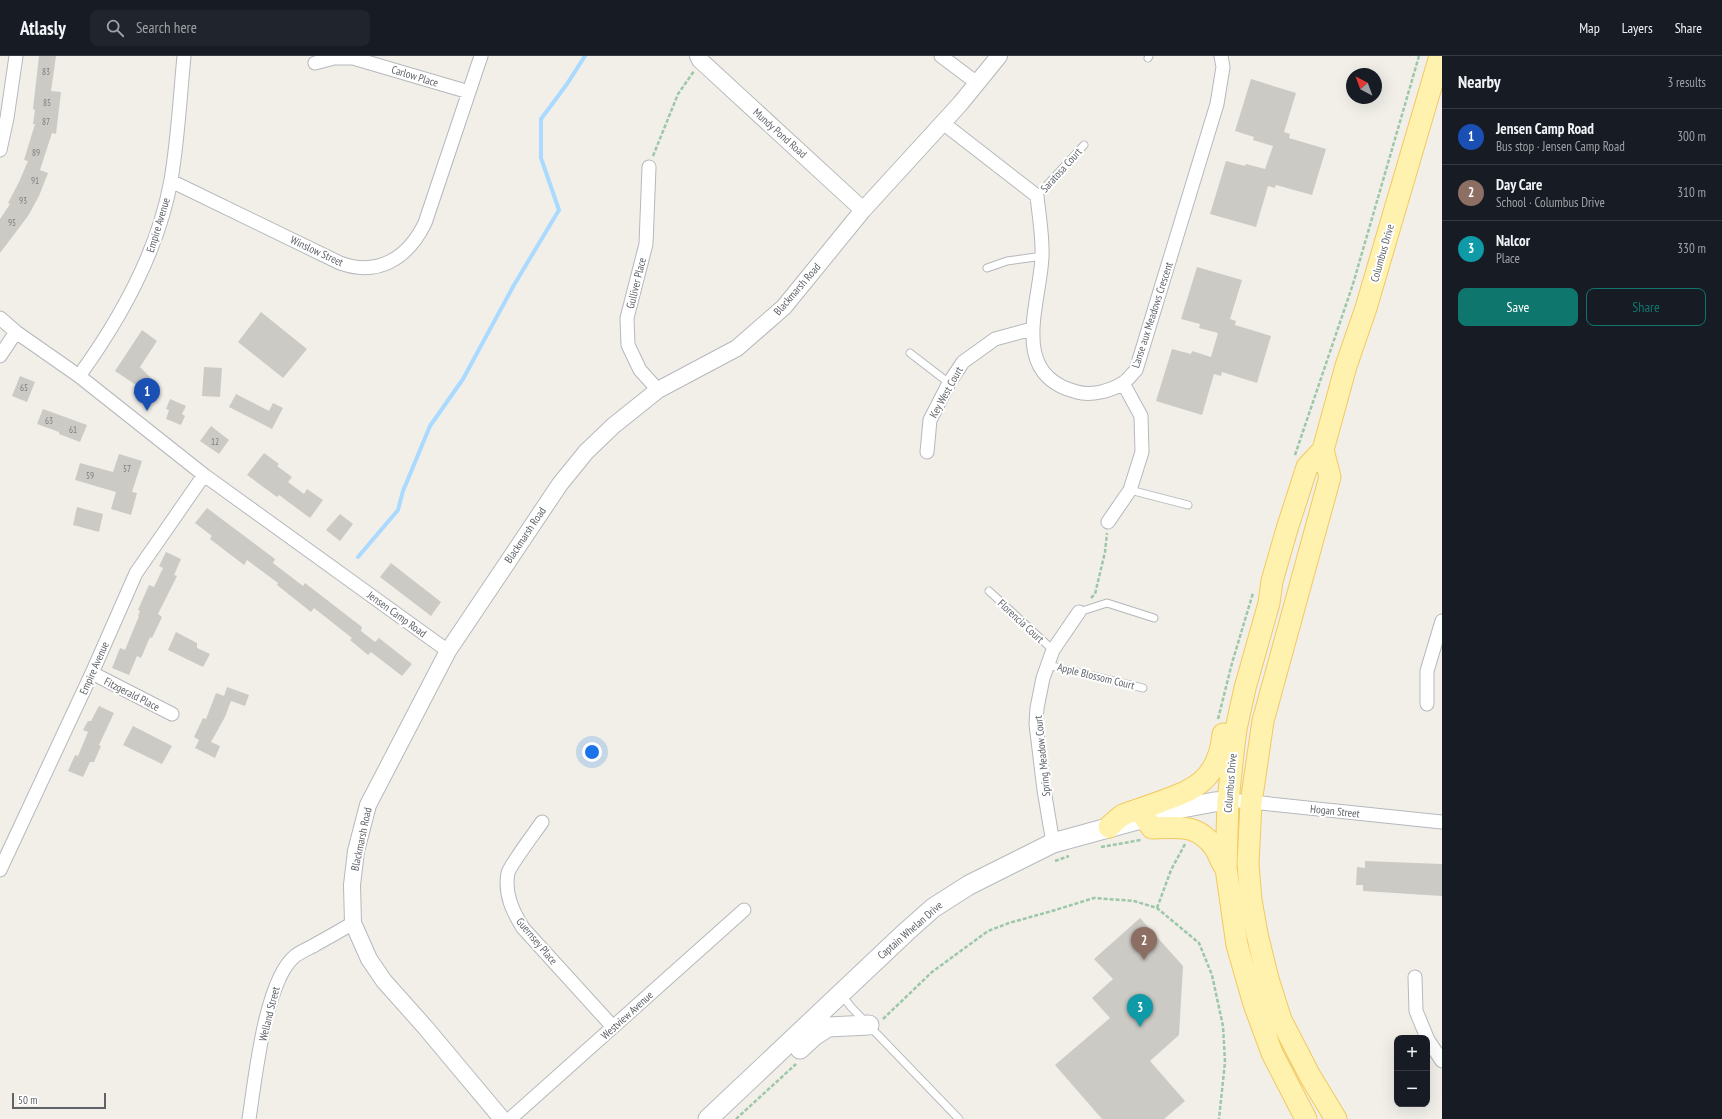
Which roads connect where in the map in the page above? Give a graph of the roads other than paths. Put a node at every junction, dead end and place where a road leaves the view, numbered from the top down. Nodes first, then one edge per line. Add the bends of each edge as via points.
1 (16, 56) edge
2 (184, 56) edge
3 (481, 56) edge
4 (941, 56) edge
5 (999, 56) edge
6 (1221, 56) edge
7 (1440, 56) edge
8 (699, 58) edge
9 (315, 63) dead end
10 (977, 83) junction
11 (469, 92) junction
12 (943, 123) junction
13 (1084, 145) dead end
14 (0, 150) edge
15 (649, 167) road end
16 (171, 181) junction
17 (1037, 196) junction
18 (863, 210) junction
19 (1042, 256) junction
20 (986, 268) dead end
21 (0, 318) edge
22 (1032, 329) junction
23 (16, 332) junction
24 (910, 353) dead end
25 (0, 356) edge
26 (78, 376) junction
27 (949, 383) junction
28 (1124, 383) junction
29 (658, 390) junction
30 (1323, 450) junction
31 (927, 452) dead end
32 (204, 475) junction
33 (1130, 490) junction
34 (1188, 505) dead end
35 (1108, 522) road end
36 (989, 591) dead end
37 (1079, 612) joint
38 (1154, 618) dead end
39 (1442, 621) edge
40 (1053, 650) junction
41 (448, 651) junction
42 (1048, 665) junction
43 (92, 673) junction
44 (1248, 673) junction
45 (1143, 688) dead end
46 (1427, 704) dead end
47 (172, 714) dead end
48 (1228, 801) junction
49 (1251, 803) junction
50 (1145, 818) junction
51 (542, 822) dead end
52 (1442, 822) edge
53 (1109, 827) junction
54 (1053, 843) junction
55 (1226, 868) junction
56 (0, 870) edge
57 (744, 910) dead end
58 (353, 923) junction
59 (1415, 977) dead end
60 (841, 993) junction
61 (613, 1027) junction
62 (871, 1027) junction
63 (1442, 1061) edge
64 (249, 1119) edge
65 (502, 1119) edge
66 (510, 1119) edge
67 (708, 1119) edge
68 (724, 1119) edge
69 (959, 1119) edge
70 (1306, 1119) edge
71 (1336, 1119) edge

1 - 14 street
2 - 16 street, Empire Avenue
3 - 11 street, Winslow Street
4 - 10 street
5 - 10 street, Blackmarsh Road
6 - 28 street, L'anse aux Meadows Crescent via 1223,67 1217,104 1136,370
7 - 30 main road, Columbus Drive
8 - 18 street, Mundy Pond Road
9 - 11 street, Carlow Place via 334,58 358,59
10 - 12 street, Blackmarsh Road
11 - 16 street, Winslow Street via 421,231 410,248 380,265 366,268 340,263
12 - 17 street
12 - 18 street, Blackmarsh Road
13 - 17 lane, Saratosa Court
15 - 29 street, Gulliver Place via 646,244 627,318 628,345 640,370
16 - 26 street, Empire Avenue via 148,256 117,319
17 - 19 street, L'anse aux Meadows Crescent
18 - 29 street, Blackmarsh Road via 778,312 737,348
19 - 20 lane via 1007,261
19 - 22 street, L'anse aux Meadows Crescent
21 - 23 street, Jensen Camp Road
22 - 27 street, Key West Court via 995,339 963,362
22 - 28 street, L'anse aux Meadows Crescent via 1037,361 1044,373 1064,389 1082,394 1101,392
23 - 25 street
23 - 26 street, Jensen Camp Road
24 - 27 lane
26 - 32 street, Jensen Camp Road
27 - 31 street, Key West Court via 930,420
28 - 33 street via 1141,416 1142,452
29 - 41 street, Blackmarsh Road via 612,426 586,452 560,484
30 - 44 main road, Columbus Drive via 1307,467 1272,581 1269,603
30 - 49 main road, Columbus Drive via 1330,477 1263,721
32 - 41 street, Jensen Camp Road
32 - 43 street, Empire Avenue via 136,572
33 - 34 lane
33 - 35 street
36 - 40 lane, Florencia Court
37 - 38 lane via 1107,603
37 - 40 street, Spring Meadow Court
39 - 46 street via 1427,670
40 - 42 street, Spring Meadow Court
41 - 58 street, Blackmarsh Road via 368,805 356,851 352,885
42 - 45 lane, Apple Blossom Court
42 - 54 street, Spring Meadow Court via 1040,692 1036,724
43 - 47 street, Fitzgerald Place
43 - 56 street, Empire Avenue
44 - 48 main road, Columbus Drive via 1236,729
44 - 53 main road via 1233,688 1219,756 1211,773 1192,788 1123,815
48 - 49 street, Hogan Street
48 - 50 main road, Captain Whelan Drive
48 - 55 main road, Columbus Drive
49 - 52 street, Hogan Street
49 - 71 main road, Columbus Drive via 1248,864 1251,900 1268,979 1281,1020
50 - 53 main road, Captain Whelan Drive
50 - 55 main road via 1152,828 1180,827 1199,832 1216,850 1220,862
51 - 61 street, Guernsey Place via 508,872 507,887 514,915
53 - 54 main road, Captain Whelan Drive
54 - 60 main road, Captain Whelan Drive via 969,884 933,908
55 - 70 main road, Columbus Drive via 1237,945 1254,1004 1272,1053
57 - 61 street, Westview Avenue
58 - 64 street, Welland Street via 295,956 286,966 269,1006
58 - 65 street, Blackmarsh Road via 369,959 384,981
59 - 63 street via 1416,1012 1428,1040
60 - 62 lane
60 - 67 main road, Captain Whelan Drive
61 - 66 street, Westview Avenue
62 - 68 main road via 837,1026 824,1029
62 - 69 lane

